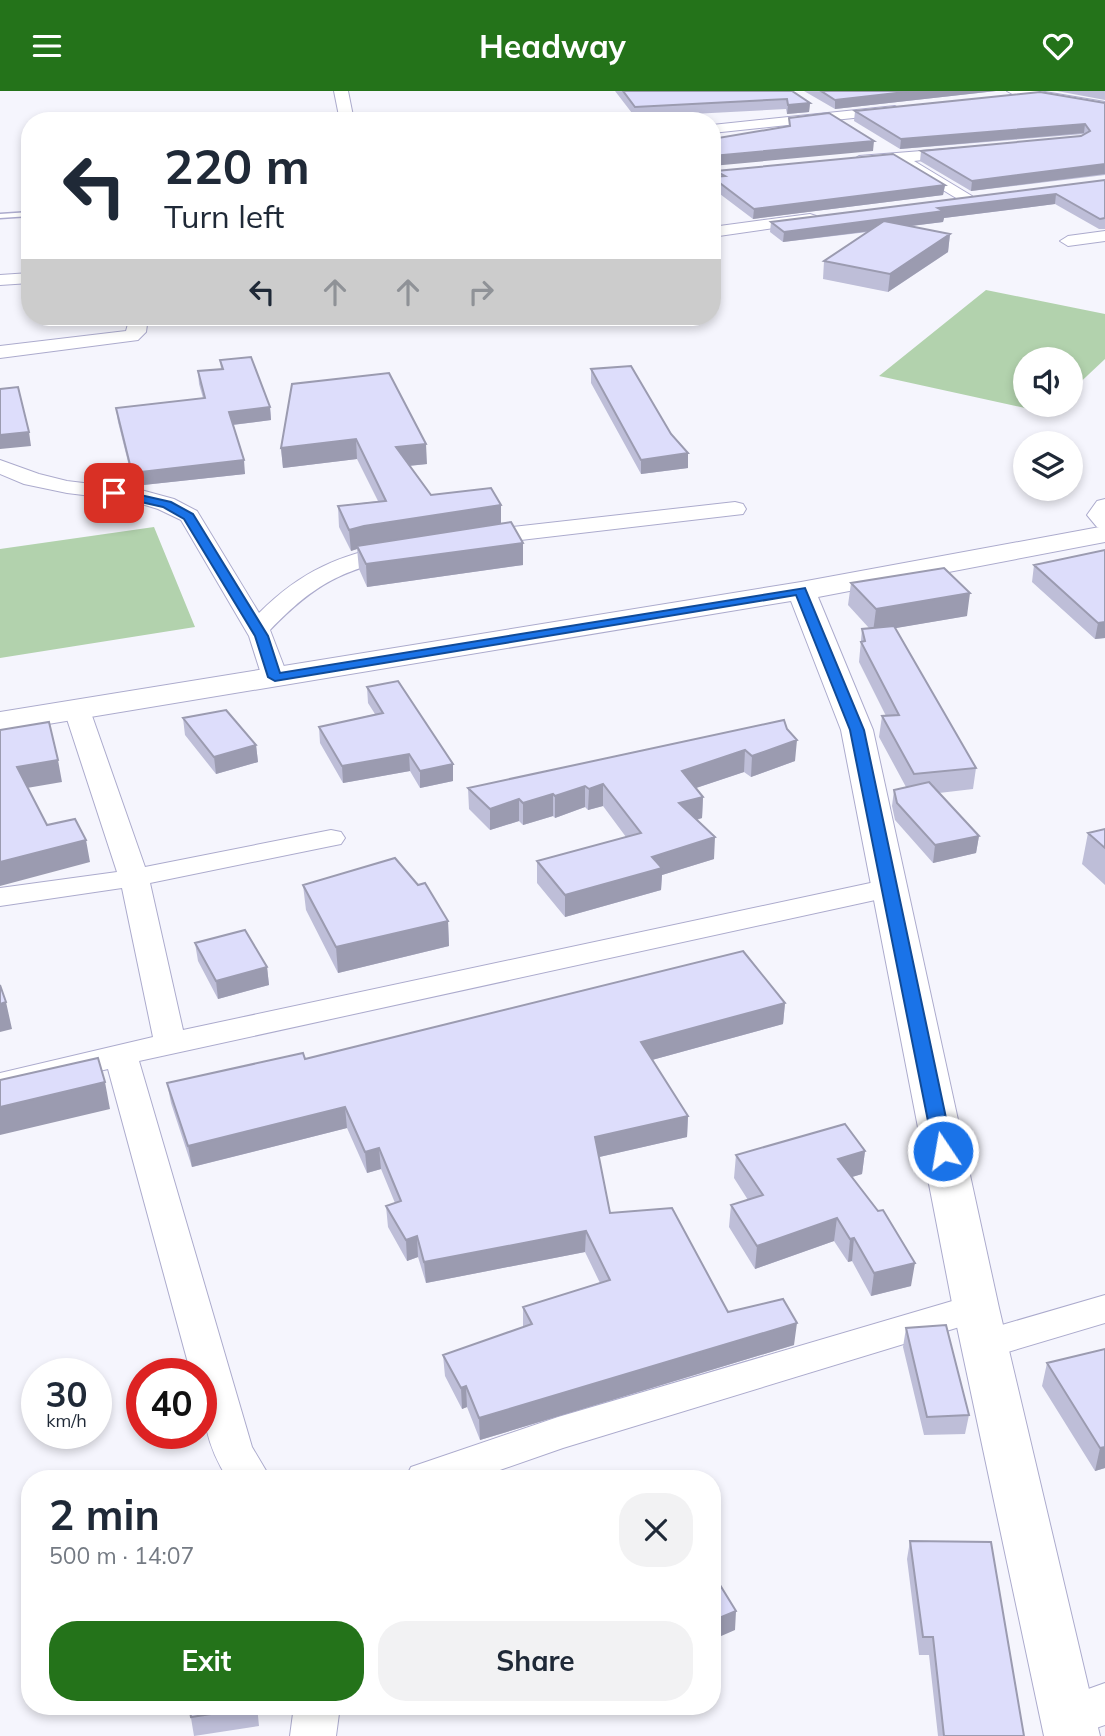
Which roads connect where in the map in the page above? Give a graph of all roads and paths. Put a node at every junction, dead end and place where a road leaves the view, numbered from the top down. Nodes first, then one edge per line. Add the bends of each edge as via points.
1 (341, 91) edge
2 (1008, 95) edge
3 (808, 102) edge
4 (1105, 106) edge
5 (911, 109) edge
6 (345, 112) edge
7 (832, 117) junction
8 (721, 128) edge
9 (853, 129) edge
10 (873, 141) edge
11 (969, 151) edge
12 (900, 158) junction
13 (846, 162) edge
14 (939, 203) edge
15 (21, 215) edge
16 (0, 216) edge
17 (832, 216) edge
18 (721, 231) edge
19 (1105, 236) edge
20 (1068, 241) dead end
21 (21, 279) edge
22 (0, 280) edge
23 (137, 326) edge
24 (0, 352) edge
25 (0, 465) edge
26 (1105, 506) edge
27 (735, 509) dead end
28 (1105, 522) edge
29 (1105, 534) edge
30 (451, 541) edge
31 (414, 547) edge
32 (801, 591) junction
33 (257, 629) junction
34 (275, 677) junction
35 (77, 709) junction
36 (0, 723) edge
37 (331, 838) dead end
38 (134, 878) junction
39 (889, 888) junction
40 (0, 897) edge
41 (170, 1043) junction
42 (121, 1055) junction
43 (0, 1084) edge
44 (1105, 1309) edge
45 (980, 1326) junction
46 (245, 1470) edge
47 (451, 1470) edge
48 (316, 1715) edge
49 (1082, 1719) edge
50 (313, 1736) edge

1 - 6 street
2 - 4 street
3 - 7 street
5 - 7 street
7 - 8 street
7 - 9 street
10 - 12 street
11 - 12 street
12 - 13 street
12 - 14 street via 972,199
15 - 16 lane
17 - 18 street
19 - 20 street
21 - 22 street
23 - 24 street via 136,333 119,339
25 - 33 street via 67,487 133,495 189,516
26 - 28 street via 1098,515
27 - 30 street
29 - 32 street
31 - 33 street via 330,568 292,593
32 - 34 street
32 - 39 street via 857,730
33 - 34 street
34 - 35 street
35 - 36 street
35 - 38 street
37 - 38 street
38 - 40 street
38 - 41 street
39 - 41 street
39 - 45 street
41 - 42 street
42 - 43 street
42 - 46 street via 233,1453
44 - 45 street
45 - 47 street via 558,1433
45 - 49 street
48 - 50 street

